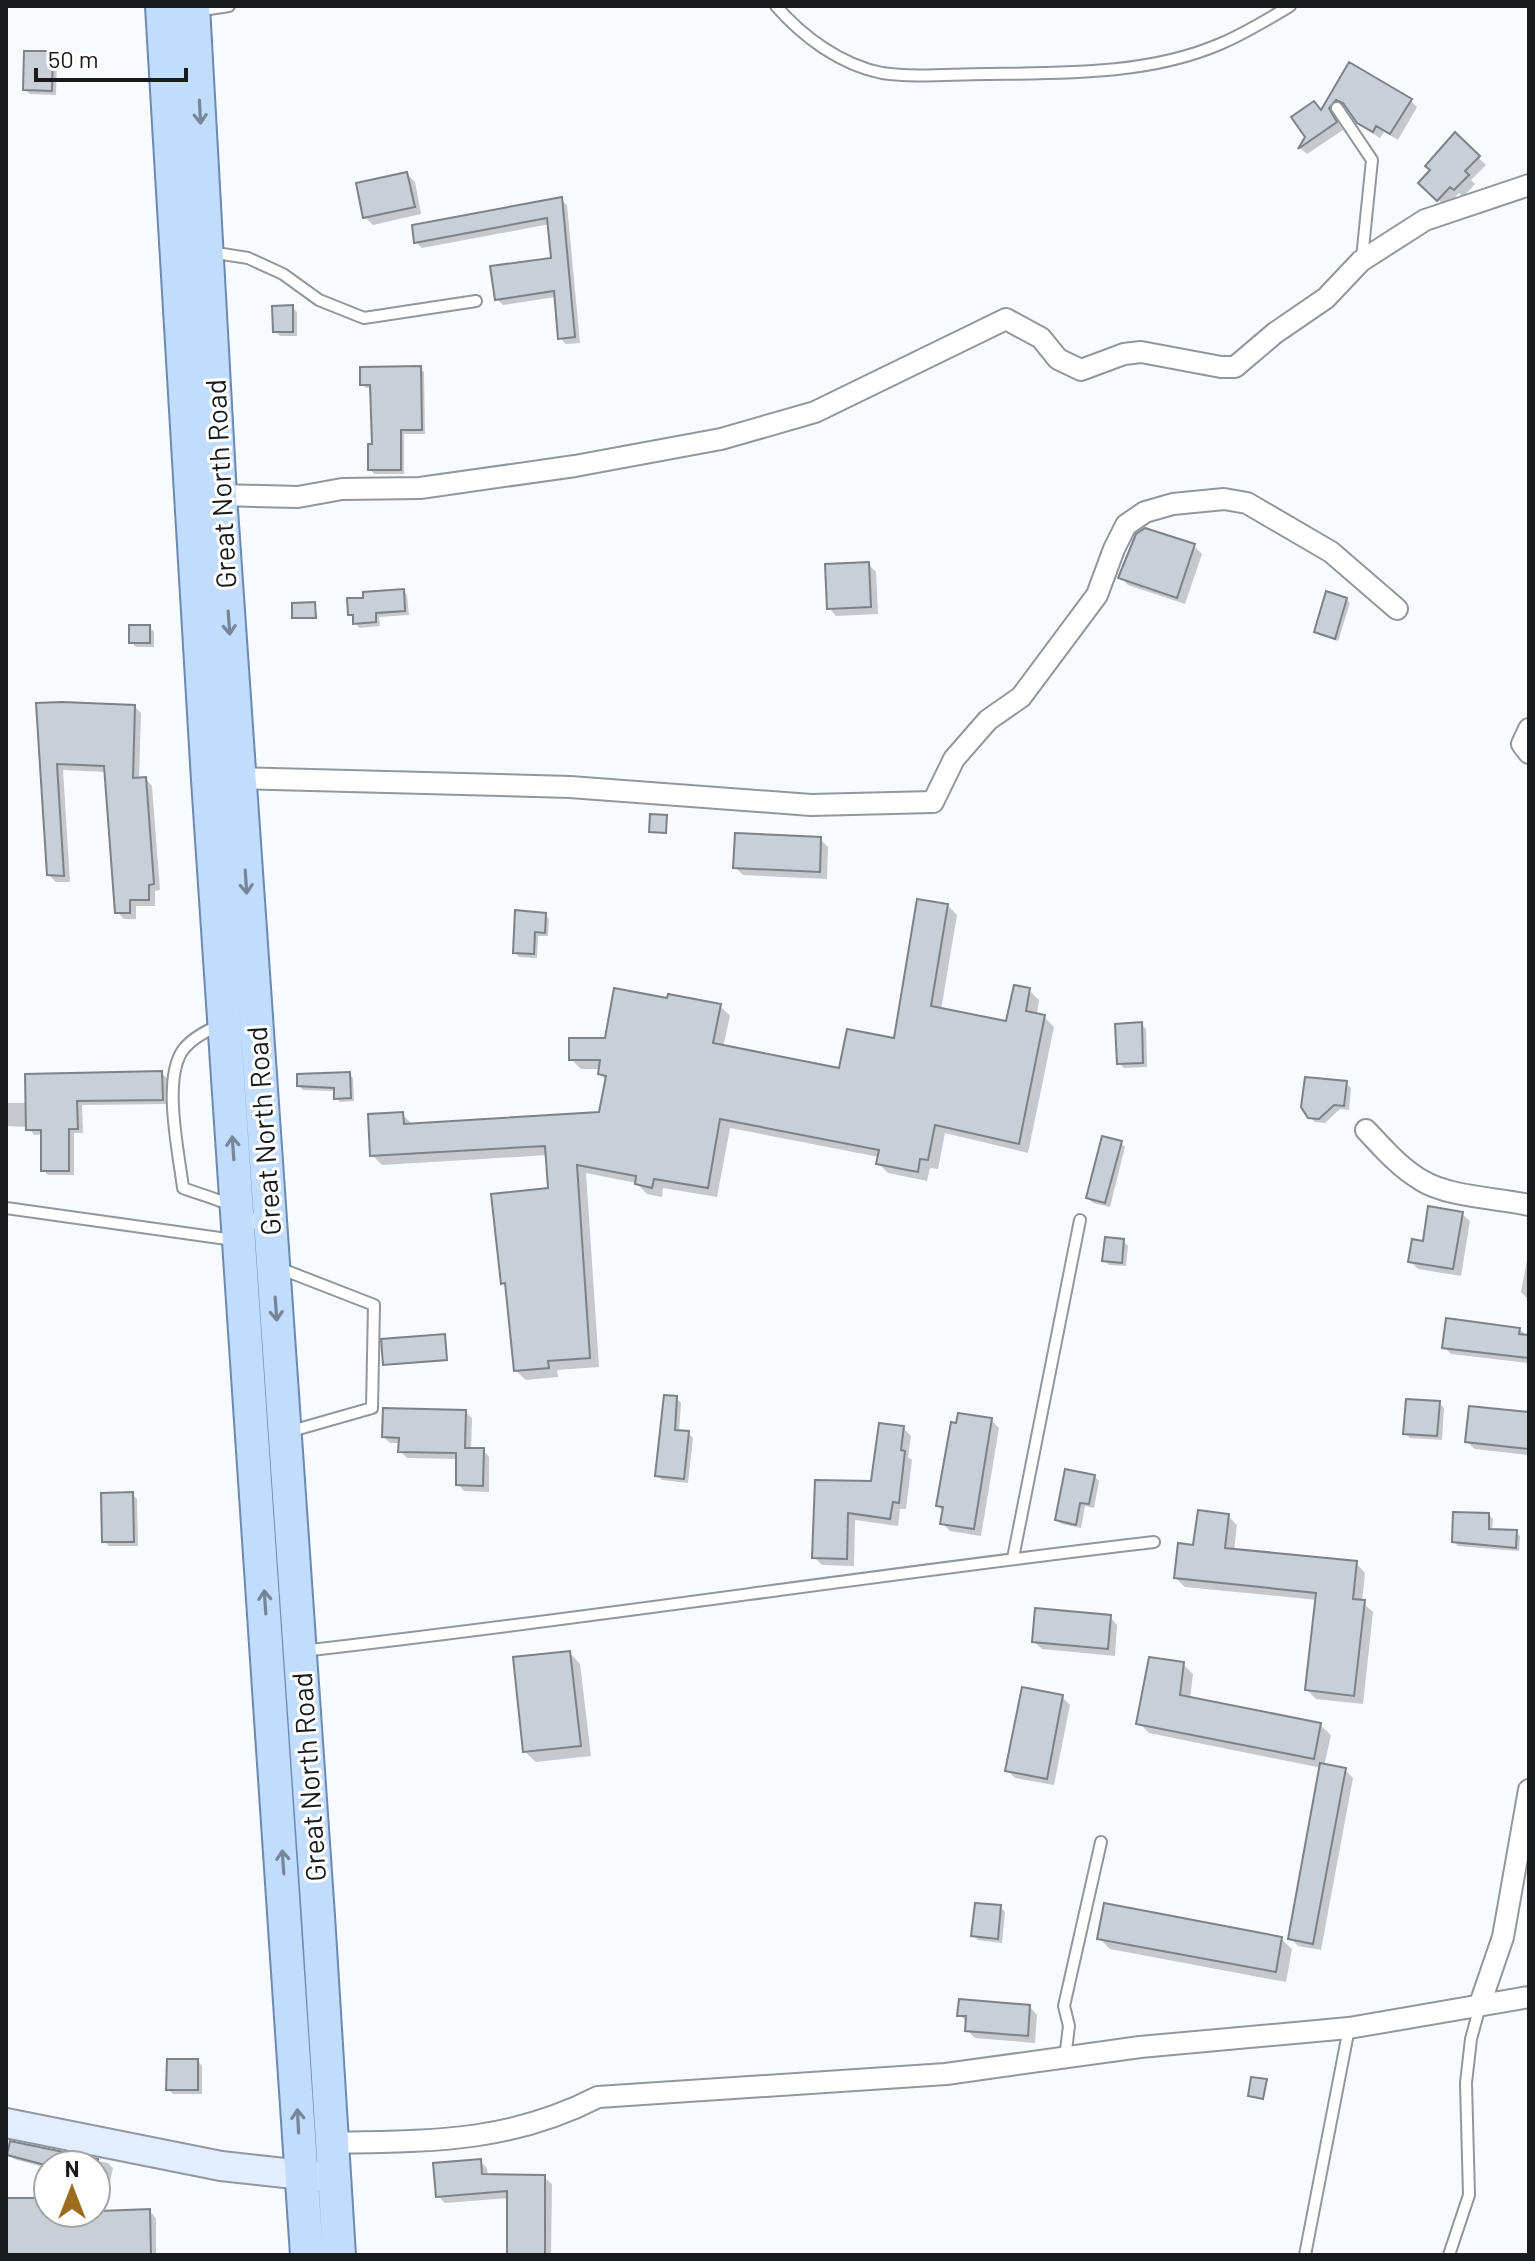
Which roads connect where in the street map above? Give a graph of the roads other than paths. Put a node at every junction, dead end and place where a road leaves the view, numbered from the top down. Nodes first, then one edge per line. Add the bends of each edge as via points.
1 (162, 6) edge
2 (229, 6) edge
3 (776, 6) edge
4 (1290, 6) edge
5 (193, 9) edge
6 (1337, 108) dead end
7 (1529, 185) edge
8 (208, 251) junction
9 (1361, 261) junction
10 (476, 301) dead end
11 (220, 495) junction
12 (1397, 609) dead end
13 (1529, 729) edge
14 (1529, 753) edge
15 (239, 778) junction
16 (239, 1016) junction
17 (1366, 1130) dead end
18 (1529, 1205) edge
19 (6, 1208) edge
20 (1080, 1220) dead end
21 (256, 1241) junction
22 (285, 1433) junction
23 (1154, 1542) dead end
24 (1013, 1558) junction
25 (300, 1651) junction
26 (1529, 1790) edge
27 (1101, 1842) dead end
28 (1529, 1997) edge
29 (1480, 2004) junction
30 (1349, 2028) junction
31 (1065, 2058) junction
32 (6, 2123) edge
33 (331, 2143) junction
34 (302, 2175) junction
35 (333, 2178) junction
36 (307, 2255) edge
37 (339, 2255) edge
38 (1305, 2255) edge
39 (1449, 2255) edge

1 - 16 main road, Great North Road
2 - 5 lane
3 - 4 lane via 819,46 854,64 881,73 916,75 1066,73 1152,63 1220,44
5 -> 8 main road, Great North Road
6 - 9 lane via 1372,160
7 - 9 street via 1425,220
8 - 10 lane via 248,258 283,274 319,300 364,318
8 - 11 main road, Great North Road
9 - 11 street via 1326,298 1235,367 1141,352 1081,370 1006,319 815,412 721,439 420,488 342,489 298,497
11 -> 15 main road, Great North Road
12 - 15 street via 1331,552 1262,510 1224,499 1173,504 1145,512 1126,525 1097,595 1021,697 988,720 954,759 933,802 811,805 570,787
13 - 14 street via 1522,744
15 -> 16 main road, Great North Road
16 - 21 main road, Great North Road
21 -> 16 main road, Great North Road
16 - 21 lane via 200,1034 183,1051 175,1074 174,1114 183,1188
17 - 18 street via 1423,1182
19 - 21 lane
20 - 24 lane
21 -> 22 main road, Great North Road
21 - 22 lane via 374,1305 372,1408
34 -> 21 main road, Great North Road
22 - 25 main road, Great North Road
23 - 24 lane
24 - 25 lane
25 - 33 main road, Great North Road
26 - 29 street via 1503,1937
27 - 31 lane via 1064,2006 1069,2026
28 - 29 street
29 - 30 street
29 - 39 lane via 1466,2083 1469,2195
30 - 31 street
30 - 38 lane
31 - 33 street via 946,2074 598,2097 502,2133
32 - 34 street via 221,2166
33 - 35 main road, Great North Road
34 - 35 street
34 - 36 main road, Great North Road
35 - 37 main road, Great North Road

